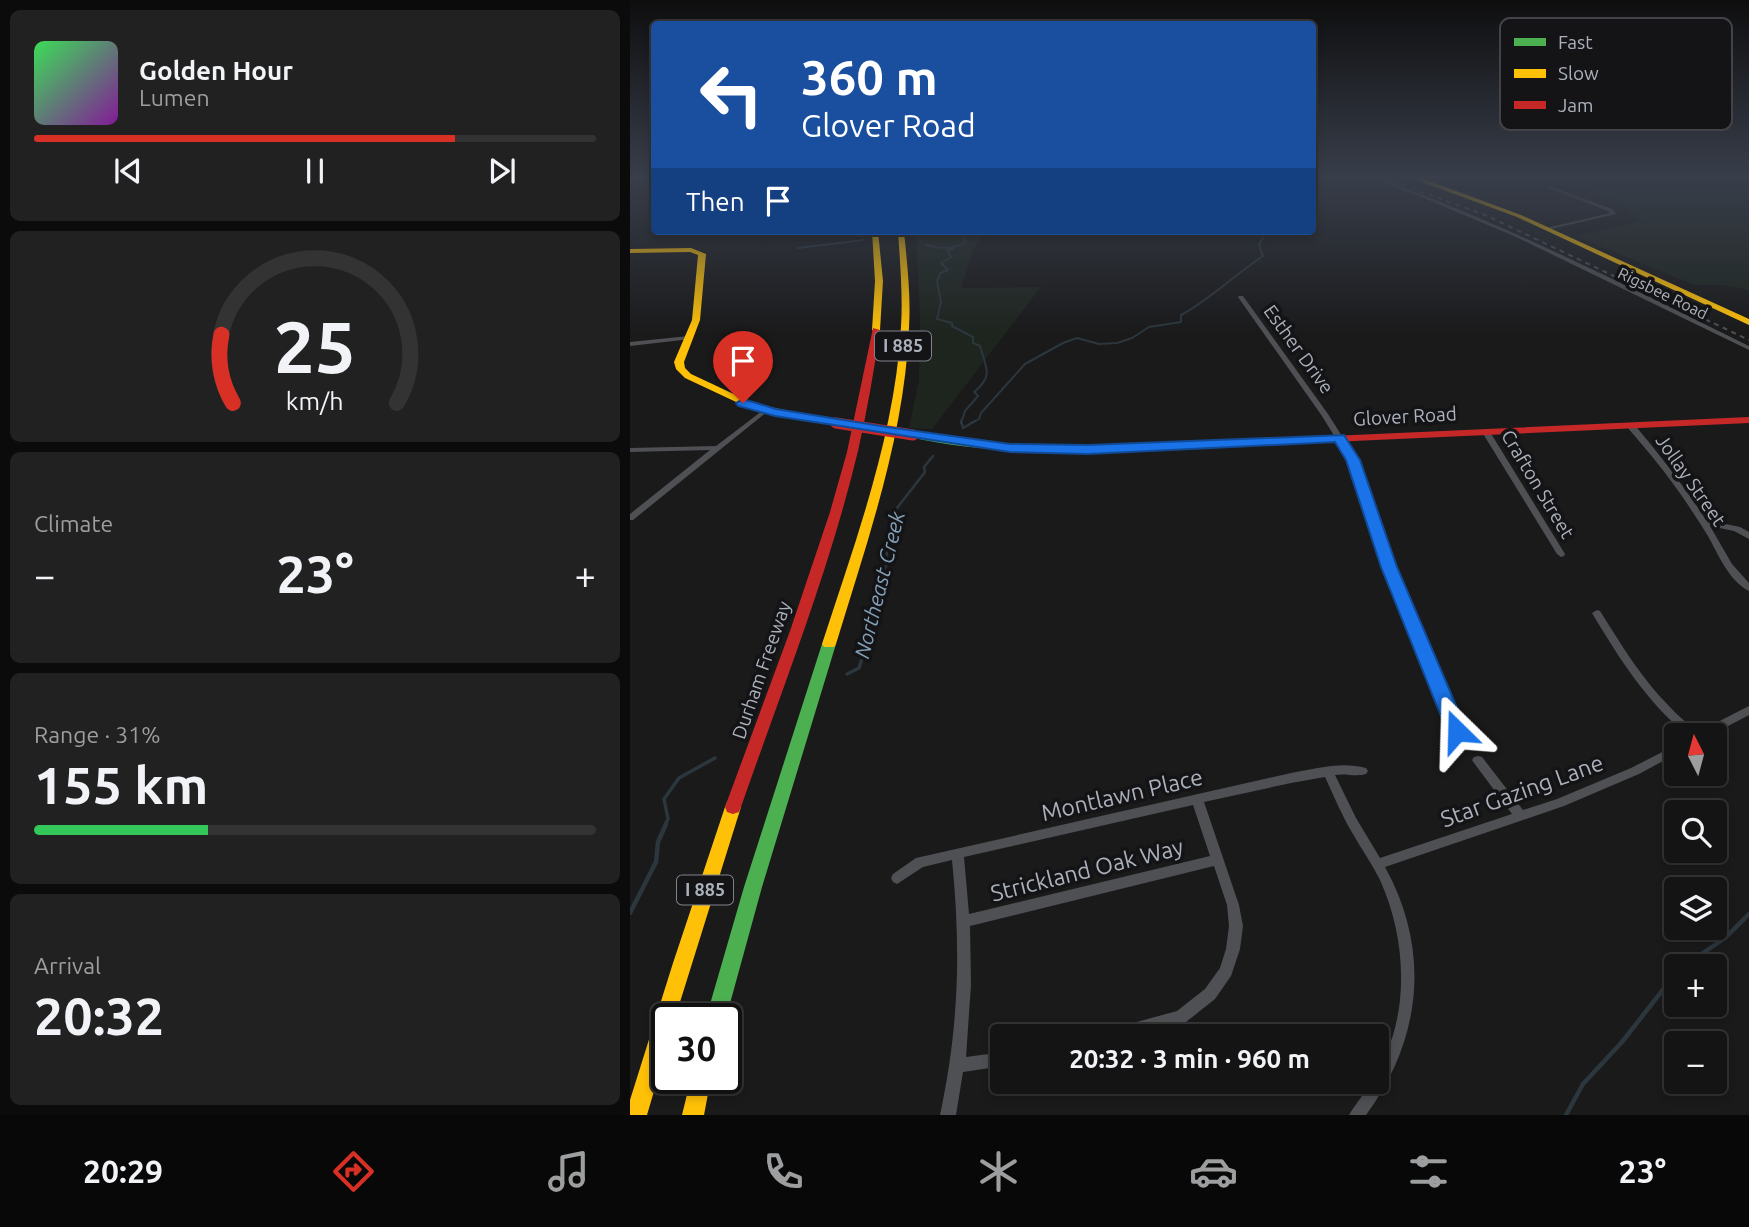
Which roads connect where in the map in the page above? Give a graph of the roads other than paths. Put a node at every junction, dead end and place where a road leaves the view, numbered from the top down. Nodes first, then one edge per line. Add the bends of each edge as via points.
1 (1507, 230) edge
2 (1550, 230) edge
3 (877, 235) edge
4 (901, 235) edge
5 (630, 251) edge
6 (1241, 297) dead end
7 (1749, 322) edge
8 (689, 338) junction
9 (630, 344) edge
10 (1749, 348) edge
11 (766, 410) junction
12 (1749, 420) edge
13 (1630, 425) junction
14 (1486, 432) junction
15 (1339, 438) junction
16 (719, 448) junction
17 (630, 450) edge
18 (630, 518) edge
19 (1704, 522) junction
20 (1749, 536) edge
21 (1561, 554) dead end
22 (1749, 588) edge
23 (1597, 613) dead end
24 (1749, 710) edge
25 (1680, 723) edge
26 (1725, 723) edge
27 (1457, 731) dead end
28 (1664, 756) edge
29 (1478, 760) dead end
30 (1328, 771) junction
31 (1362, 771) dead end
32 (1197, 799) junction
33 (1521, 817) junction
34 (957, 854) junction
35 (1217, 860) junction
36 (1377, 864) junction
37 (897, 878) dead end
38 (966, 921) junction
39 (720, 1003) edge
40 (1155, 1024) edge
41 (990, 1061) edge
42 (959, 1065) junction
43 (698, 1094) edge
44 (636, 1115) edge
45 (693, 1115) edge
46 (948, 1115) edge
47 (1357, 1115) edge

1 - 10 street, Rigsbee Road
2 - 7 main road
3 - 44 main road, Durham Freeway / I 885 via 875,343 851,462 698,910
4 - 39 main road, I 885 via 906,296 901,366 868,520
5 - 8 main road, Glover Road via 701,253 698,313
6 - 15 street, Esther Drive
8 - 9 street
8 - 11 main road, Glover Road via 679,362 683,371 728,397
11 - 15 main road, Glover Road, bridge via 989,446 1069,450
11 - 16 street
12 - 13 main road, Glover Road
13 - 14 main road, Glover Road
13 - 19 street, Jollay Street
14 - 15 main road, Glover Road
14 - 21 street, Crafton Street
15 - 27 street, Esther Drive via 1353,460 1389,567
16 - 17 street
16 - 18 street
19 - 20 street
19 - 22 street, Jollay Street via 1726,565
23 - 25 street via 1642,684
24 - 26 street
28 - 33 street, Star Gazing Lane
29 - 33 street
30 - 31 street, Montlawn Place
30 - 32 street, Montlawn Place
30 - 36 street
32 - 34 street, Montlawn Place
32 - 35 street
33 - 36 street, Star Gazing Lane
34 - 37 street, Montlawn Place via 920,862
34 - 38 street
35 - 38 street, Strickland Oak Way
35 - 40 street via 1236,926 1226,971 1181,1017
36 - 47 street via 1402,921 1408,959 1407,1001 1395,1053 1371,1099
38 - 42 street
41 - 42 street
42 - 46 street
43 - 45 main road

